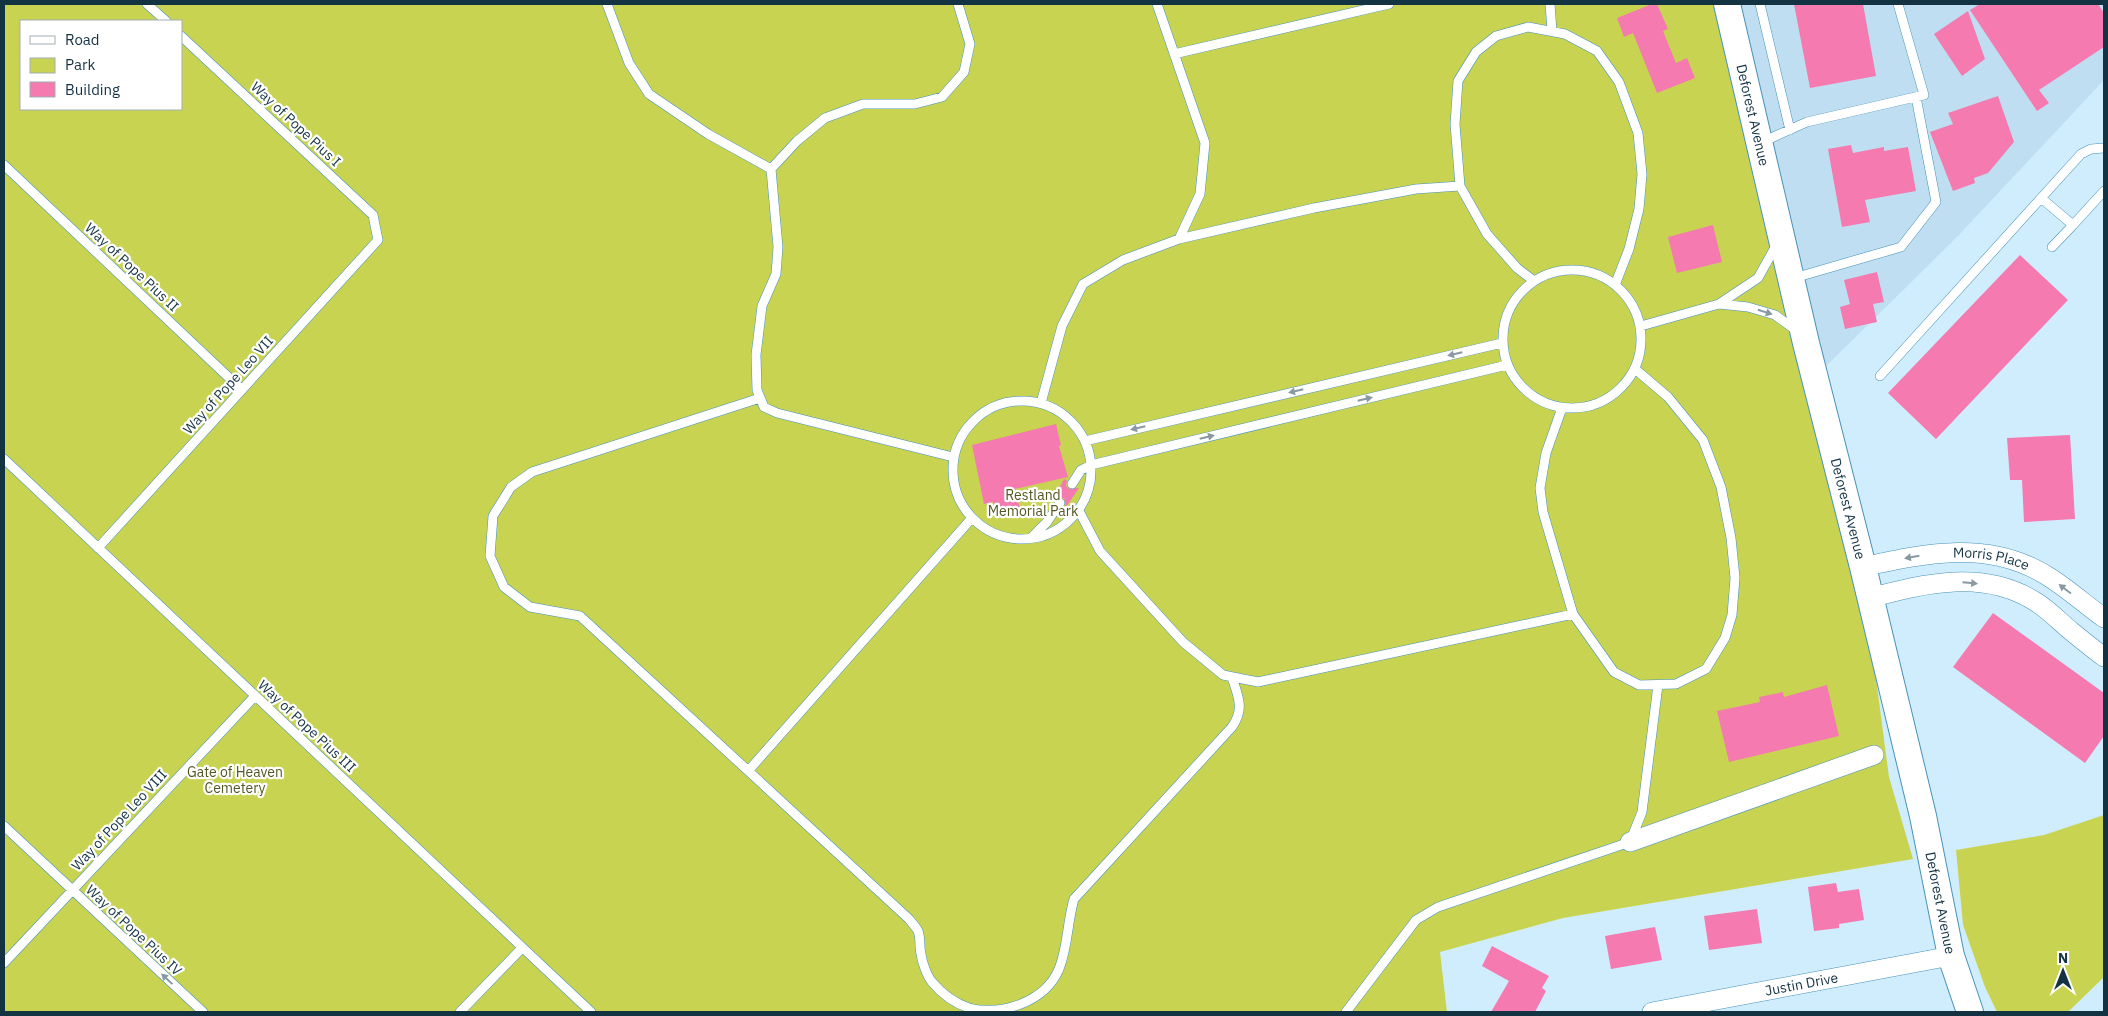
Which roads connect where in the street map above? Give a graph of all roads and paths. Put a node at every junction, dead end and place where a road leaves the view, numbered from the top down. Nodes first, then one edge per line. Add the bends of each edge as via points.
1 (147, 4) edge
2 (606, 4) edge
3 (958, 4) edge
4 (1157, 4) edge
5 (1389, 4) edge
6 (1550, 4) edge
7 (1727, 4) edge
8 (1760, 4) edge
9 (1898, 4) edge
10 (165, 20) edge
11 (1552, 31) junction
12 (182, 37) edge
13 (1174, 54) junction
14 (1916, 97) junction
15 (1790, 130) junction
16 (1759, 144) junction
17 (2104, 148) edge
18 (4, 165) edge
19 (771, 169) junction
20 (1460, 186) junction
21 (2104, 191) edge
22 (2041, 198) junction
23 (2073, 225) junction
24 (1781, 237) junction
25 (1179, 239) junction
26 (378, 240) joint
27 (2052, 247) dead end
28 (1791, 279) junction
29 (1534, 280) junction
30 (1615, 285) junction
31 (1719, 304) junction
32 (1641, 326) junction
33 (1805, 337) junction
34 (1502, 343) junction
35 (1507, 365) junction
36 (1635, 369) junction
37 (1880, 376) dead end
38 (242, 390) junction
39 (760, 398) junction
40 (1041, 403) junction
41 (1562, 408) junction
42 (1084, 441) junction
43 (953, 457) junction
44 (4, 459) edge
45 (1091, 464) junction
46 (1072, 484) dead end
47 (1060, 503) dead end
48 (1079, 511) junction
49 (972, 518) junction
50 (1031, 538) junction
51 (98, 548) junction
52 (1864, 567) junction
53 (1870, 598) junction
54 (1573, 614) junction
55 (2104, 618) edge
56 (2104, 657) edge
57 (1232, 677) junction
58 (1658, 685) junction
59 (254, 696) junction
60 (1874, 755) dead end
61 (749, 770) junction
62 (4, 826) edge
63 (1630, 842) junction
64 (73, 891) junction
65 (522, 948) junction
66 (1951, 956) junction
67 (4, 963) edge
68 (203, 1012) edge
69 (460, 1012) edge
70 (591, 1012) edge
71 (1346, 1012) edge
72 (1652, 1012) edge
73 (1970, 1012) edge

1 - 10 lane
2 - 19 lane via 629,63 649,94 708,134
3 - 19 lane via 970,44 964,72 942,97 915,104 863,104 825,118 797,141
4 - 13 lane
5 - 13 lane
6 - 11 lane
7 - 16 street, Deforest Avenue
8 - 15 lane
9 - 14 lane via 1924,95
11 - 20 lane via 1528,27 1496,36 1476,52 1458,81 1455,124
11 - 30 lane via 1565,34 1597,51 1619,82 1638,133 1642,174 1639,209 1629,249
12 - 26 lane, Way of Pope Pius I via 373,215
13 - 25 lane via 1205,144 1200,194
14 - 15 lane via 1807,122
14 - 28 lane via 1936,202 1900,247
15 - 16 lane
16 - 24 street, Deforest Avenue
17 - 22 lane via 2081,154
18 - 38 lane, Way of Pope Pius II
19 - 39 lane via 778,247 776,274 762,306 756,355
20 - 25 lane via 1416,190 1314,208
20 - 29 lane via 1488,234 1517,268
21 - 23 lane
22 - 23 lane
22 - 37 lane
23 - 27 lane
24 - 28 street, Deforest Avenue
24 - 31 lane via 1758,278
25 - 40 lane via 1123,260 1083,284 1062,326
26 - 38 lane, Way of Pope Leo VII
28 - 33 street, Deforest Avenue
29 - 30 lane via 1555,271 1578,270 1600,275
29 - 34 lane via 1520,292 1510,308
30 - 32 lane via 1633,305
31 - 32 lane
31 -> 33 lane via 1748,307 1775,316
32 - 36 lane via 1641,348
33 - 52 street, Deforest Avenue
34 - 35 lane
34 -> 42 lane
35 - 41 lane via 1520,385 1539,400
45 -> 35 lane
36 - 41 lane via 1622,387 1605,400 1584,408
36 - 58 lane via 1668,397 1702,440 1721,487 1735,578 1732,615 1725,638 1706,669 1676,684
38 - 51 lane, Way of Pope Leo VII
39 - 43 lane via 764,407 777,413
39 - 61 lane via 532,472 511,487 493,516 490,556 504,588 530,607 580,616
40 - 42 lane via 1062,413 1078,428
40 - 43 lane via 1019,400 998,405 977,417 962,435
41 - 54 lane via 1546,453 1540,488 1543,512
42 - 45 lane
43 - 49 lane via 953,481 960,503
44 - 51 lane, Way of Pope Pius III
45 - 46 lane
45 - 48 lane via 1089,491
47 - 50 lane via 1048,522
48 - 50 lane via 1063,527 1042,537
48 - 57 lane via 1100,551 1183,642 1223,675
49 - 50 lane via 995,534 1018,540
49 - 61 lane
51 - 59 lane, Way of Pope Pius III
52 - 53 street, Deforest Avenue
55 -> 52 street, Morris Place via 2049,577 2027,565 2001,557 1976,552 1941,552
53 -> 56 street, Morris Place via 1941,582 1991,585 2038,603
53 - 66 street, Deforest Avenue via 1923,816
54 - 57 lane via 1258,682
54 - 58 lane via 1614,672 1639,685
57 - 61 lane via 1240,715 1232,727 1074,899 1068,919 1067,945 1058,971 1041,993 1021,1007 996,1012 969,1009 947,997 930,980 921,955 919,933 909,919
58 - 63 lane via 1642,812
59 - 64 lane, Way of Pope Leo VIII
59 - 65 lane, Way of Pope Pius III
60 - 63 street
62 - 64 lane, Way of Pope Pius IV
63 - 71 lane via 1438,907 1416,920
64 - 67 lane, Way of Pope Leo VIII
68 -> 64 lane, Way of Pope Pius IV
65 - 69 lane
65 - 70 lane, Way of Pope Pius III
66 - 72 street, Justin Drive
66 - 73 street, Deforest Avenue

